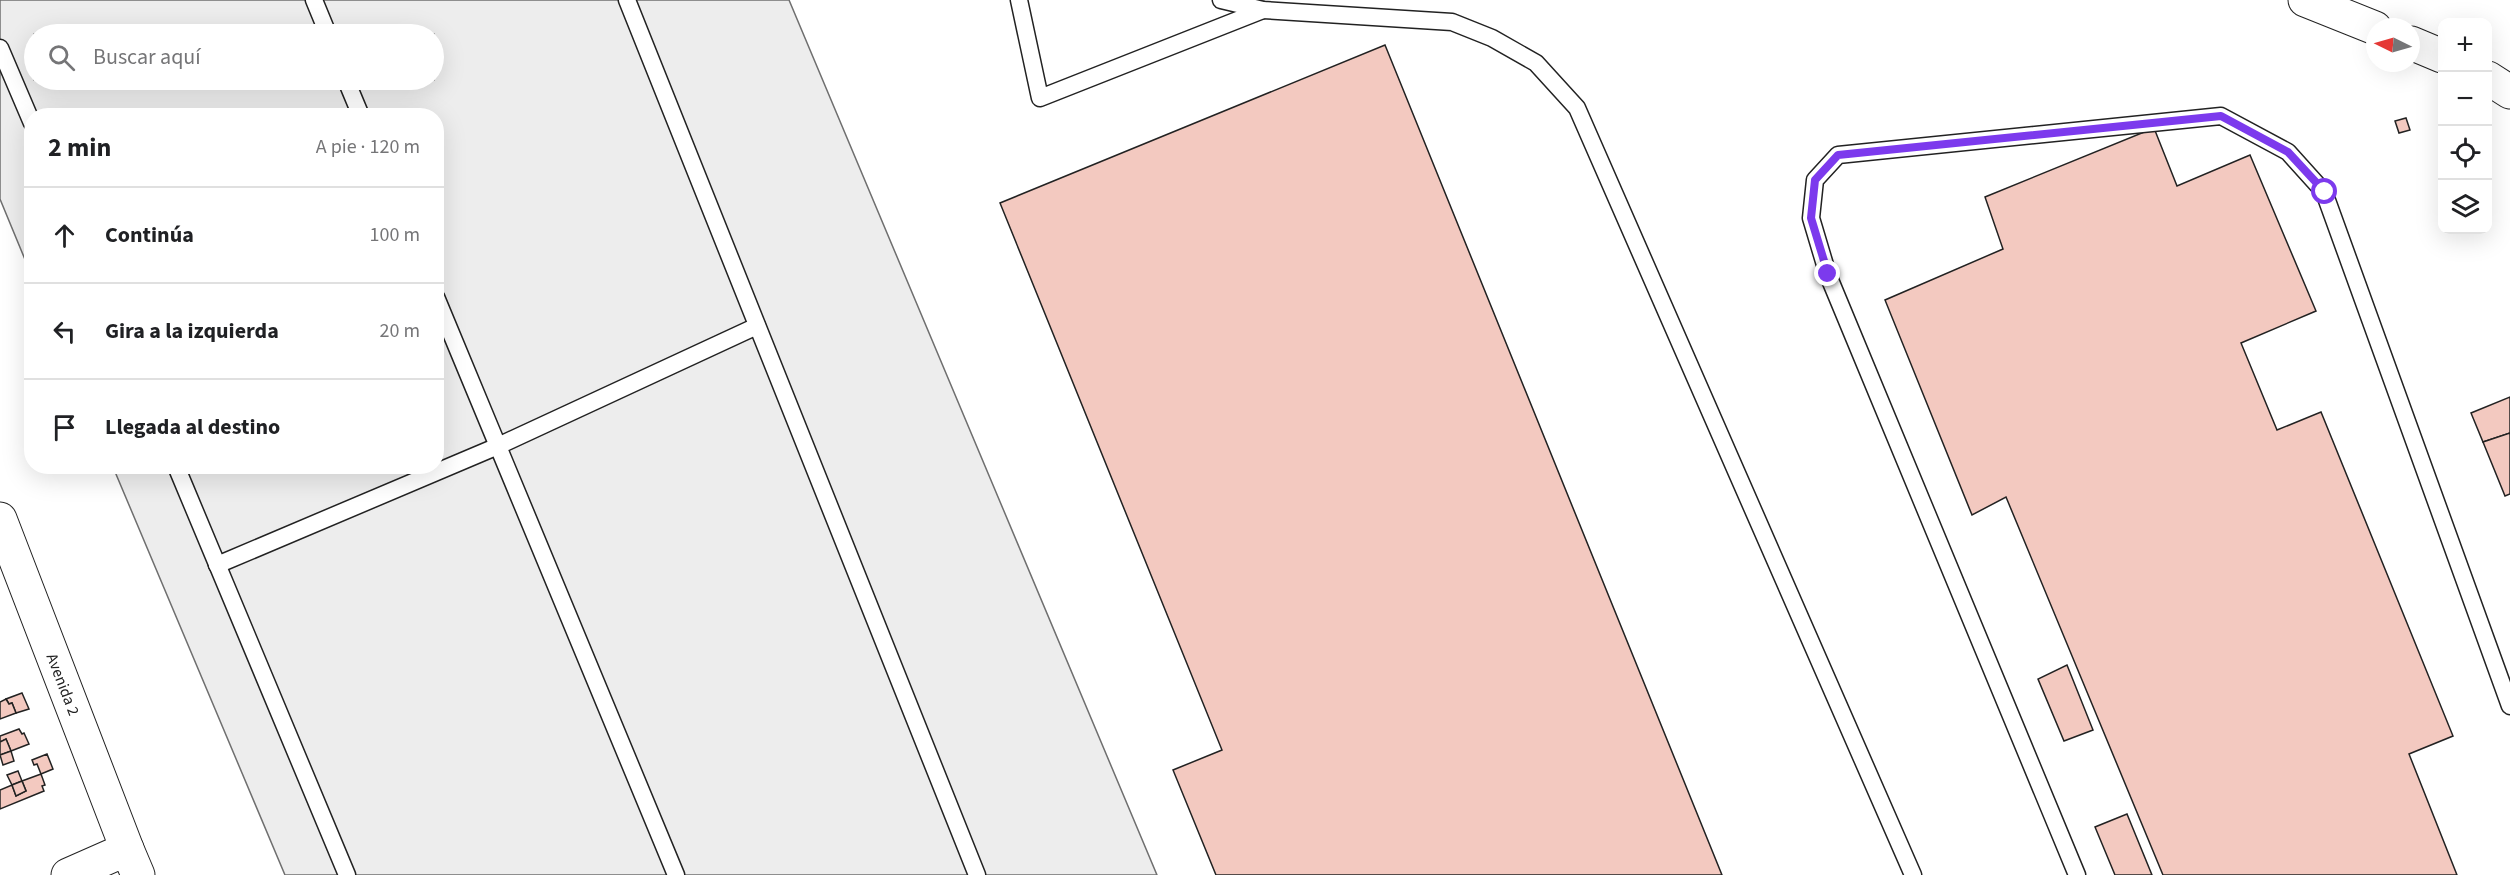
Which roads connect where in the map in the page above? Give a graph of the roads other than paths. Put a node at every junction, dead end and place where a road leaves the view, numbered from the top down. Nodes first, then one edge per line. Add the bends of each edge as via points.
1 (314, 0) edge
2 (627, 0) edge
3 (1019, 0) edge
4 (1221, 0) edge
5 (2305, 0) edge
6 (1263, 10) junction
7 (324, 24) edge
8 (2366, 24) edge
9 (2420, 47) edge
10 (0, 48) edge
11 (2438, 54) edge
12 (2492, 81) edge
13 (350, 90) edge
14 (2510, 92) edge
15 (26, 108) edge
16 (358, 108) edge
17 (444, 316) edge
18 (757, 326) junction
19 (498, 446) junction
20 (444, 469) edge
21 (179, 474) edge
22 (432, 474) edge
23 (0, 519) edge
24 (217, 565) junction
25 (2510, 706) edge
26 (133, 862) edge
27 (68, 875) edge
28 (347, 875) edge
29 (676, 875) edge
30 (977, 875) edge
31 (1913, 875) edge
32 (2077, 875) edge

1 - 7 lane
2 - 18 lane
3 - 6 lane via 1040,98
4 - 6 lane
5 - 8 street
6 - 31 lane via 1452,22 1492,38 1536,63 1578,108
9 - 11 street
10 - 15 lane
12 - 14 street
13 - 16 lane
17 - 19 lane
18 - 19 lane
18 - 30 lane
19 - 20 lane
19 - 29 lane
21 - 24 lane
22 - 24 lane
23 - 26 street, Avenida 2
24 - 28 lane
25 - 32 lane via 2325,192 2288,152 2221,116 1838,155 1815,180 1811,218 1828,274
26 - 27 street

